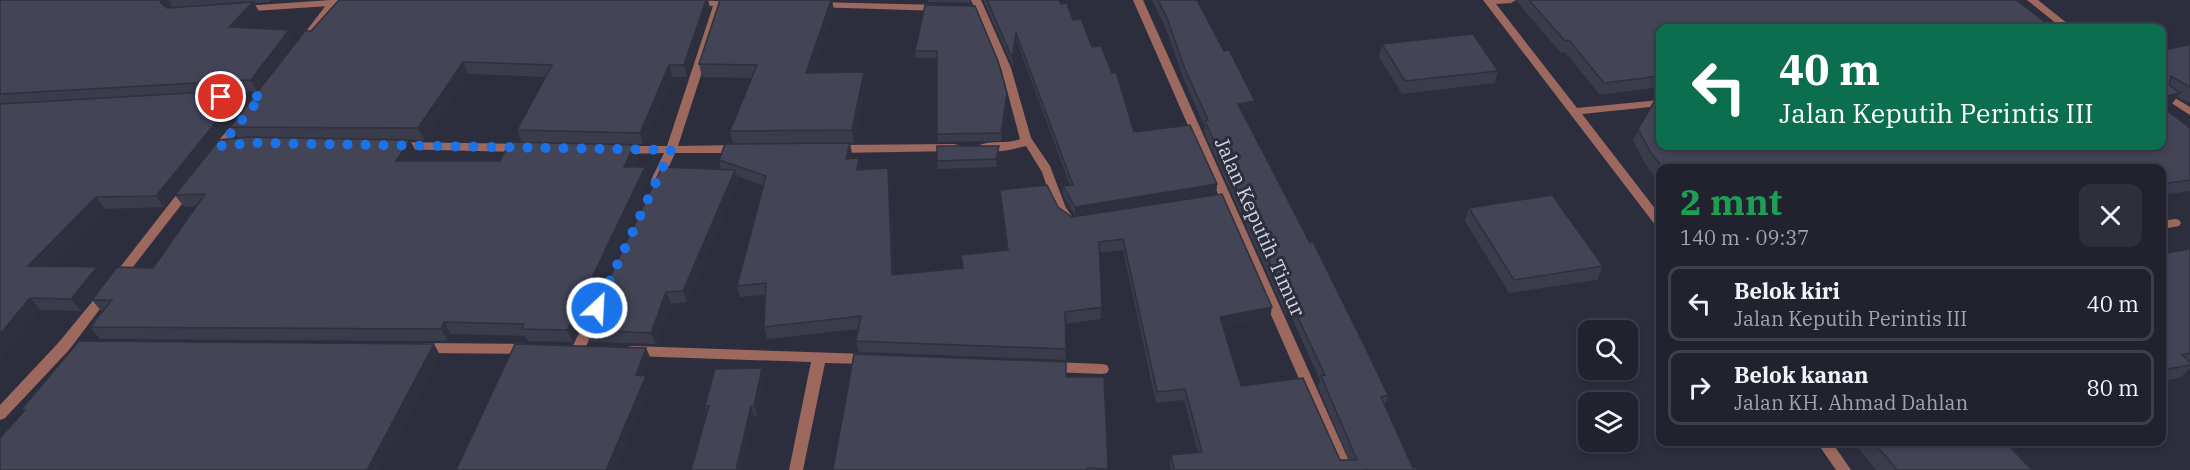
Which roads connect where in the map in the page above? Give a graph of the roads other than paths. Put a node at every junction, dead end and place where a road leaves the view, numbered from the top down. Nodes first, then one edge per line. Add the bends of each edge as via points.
1 (1138, 0) edge
2 (1511, 0) edge
3 (2032, 0) edge
4 (334, 1) edge
5 (1489, 1) edge
6 (357, 2) edge
7 (719, 2) edge
8 (683, 3) edge
9 (742, 4) edge
10 (802, 5) edge
11 (976, 5) edge
12 (957, 8) edge
13 (230, 10) edge
14 (2063, 24) edge
15 (295, 53) edge
16 (2166, 96) edge
17 (1656, 103) edge
18 (1574, 112) junction
19 (2190, 112) edge
20 (248, 113) edge
21 (1026, 139) junction
22 (243, 144) edge
23 (220, 146) junction
24 (384, 146) edge
25 (539, 149) edge
26 (754, 149) edge
27 (826, 149) edge
28 (610, 150) edge
29 (671, 150) junction
30 (207, 163) edge
31 (194, 180) edge
32 (651, 192) edge
33 (1656, 218) edge
34 (1082, 221) edge
35 (2175, 223) dead end
36 (2166, 224) edge
37 (597, 308) edge
38 (64, 346) junction
39 (86, 347) edge
40 (402, 348) edge
41 (543, 349) edge
42 (578, 349) edge
43 (613, 350) edge
44 (819, 357) junction
45 (878, 359) edge
46 (1043, 366) edge
47 (1102, 369) dead end
48 (0, 414) edge
49 (1827, 446) edge
50 (796, 470) edge
51 (1346, 470) edge
52 (1844, 470) edge

1 - 51 street, Jalan Keputih Timur via 1220,199
2 - 5 street
3 - 14 street
4 - 6 street
4 - 13 street
4 - 15 street
5 - 18 street
7 - 8 street
7 - 9 street
7 - 29 street
10 - 12 street
11 - 21 street via 1005,63
16 - 19 street
17 - 18 street
18 - 33 street
20 - 23 street
21 - 27 street via 1006,147
21 - 34 street via 1048,176 1062,214 1072,222
22 - 23 street
23 - 30 street
24 - 25 street
26 - 29 street
28 - 29 street
29 - 32 street
31 - 38 street
35 - 36 street
37 - 42 street
38 - 39 street
38 - 48 street
40 - 41 street
43 - 44 street
44 - 45 street
44 - 50 street
46 - 47 street
49 - 52 street

